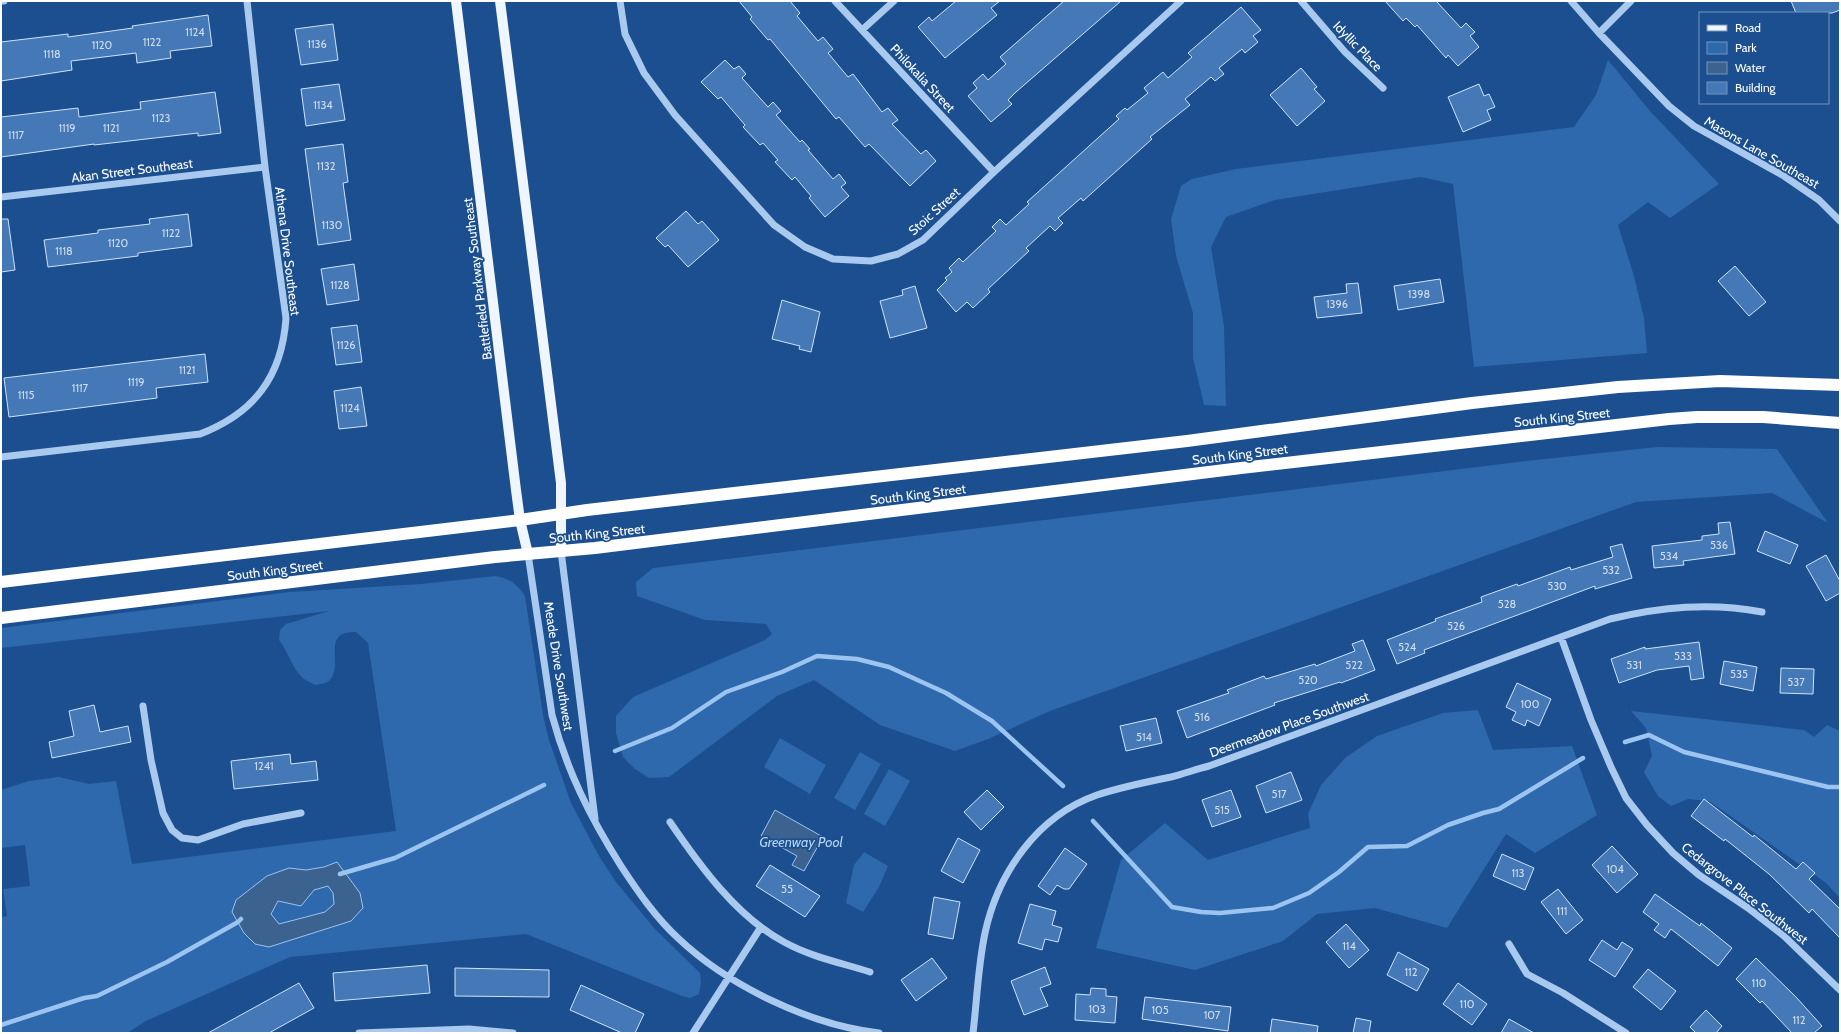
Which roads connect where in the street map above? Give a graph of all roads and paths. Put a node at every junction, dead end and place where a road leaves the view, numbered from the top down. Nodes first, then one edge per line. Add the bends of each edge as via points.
1 (1, 1) edge
2 (4, 1) edge
3 (246, 1) edge
4 (456, 1) edge
5 (500, 1) edge
6 (620, 1) edge
7 (835, 1) edge
8 (894, 1) edge
9 (1181, 1) edge
10 (1300, 1) edge
11 (1571, 1) edge
12 (1632, 1) edge
13 (862, 30) junction
14 (1599, 33) junction
15 (1383, 88) dead end
16 (265, 167) junction
17 (994, 172) junction
18 (1, 197) edge
19 (1840, 221) edge
20 (1840, 385) edge
21 (1840, 422) edge
22 (1, 457) edge
23 (560, 515) junction
24 (520, 520) junction
25 (561, 551) junction
26 (528, 554) junction
27 (1, 582) edge
28 (1762, 612) dead end
29 (1, 618) edge
30 (1561, 637) junction
31 (143, 706) dead end
32 (301, 813) dead end
33 (670, 822) dead end
34 (595, 823) junction
35 (762, 927) junction
36 (1509, 944) dead end
37 (870, 972) dead end
38 (729, 978) junction
39 (1840, 990) edge
40 (387, 1032) edge
41 (358, 1033) edge
42 (512, 1033) edge
43 (693, 1033) edge
44 (879, 1033) edge
45 (973, 1033) edge
46 (1626, 1033) edge

1 - 2 street
3 - 16 street, Athena Drive Southeast
4 - 24 main road, Battlefield Parkway Southeast
5 - 23 main road via 560,483
6 - 17 street, Stoic Street via 625,34 648,79 675,115 774,225 805,247 833,259 871,260 898,254 923,240
7 - 13 street, Philokalia Street
8 - 13 street
9 - 17 street, Stoic Street
10 - 15 street, Idyllic Place
11 - 14 street, Masons Lane Southeast
12 - 14 street
13 - 17 street, Philokalia Street
14 - 19 street, Masons Lane Southeast via 1669,106 1694,126 1784,176 1819,200
16 - 18 street, Akan Street Southeast
16 - 22 street, Athena Drive Southeast via 286,318 279,359 270,380 254,400 221,426 200,434
20 - 23 highway, South King Street via 1720,381 1618,387
21 - 25 highway, South King Street via 1763,417 1669,419 1256,466
23 - 24 highway, South King Street
23 - 25 main road
24 - 26 main road, Battlefield Parkway Southeast
24 - 27 highway, South King Street
25 - 26 highway, South King Street
25 - 34 street, Meade Drive Southwest
26 - 29 highway, South King Street
26 - 34 street, Meade Drive Southwest via 552,715 574,780
28 - 30 street, Deermeadow Place Southwest via 1712,606 1644,611
30 - 39 street, Cedargrove Place Southwest via 1611,767 1626,798 1647,825 1673,853 1700,875 1784,936
30 - 45 street, Deermeadow Place Southwest via 1209,766 1123,787 1067,810 1033,838 1015,860 1001,885 985,934
31 - 32 street via 151,760 163,813 172,830 182,838 198,840 243,824
33 - 35 street via 705,872
34 - 38 street, Meade Drive Southwest via 631,881 654,912 679,939
35 - 37 street via 784,942 814,955
35 - 38 street
36 - 46 street via 1527,974 1563,993
38 - 43 street
38 - 44 street, Meade Drive Southwest via 804,1013 835,1024
40 - 41 street
40 - 42 street via 469,1029

